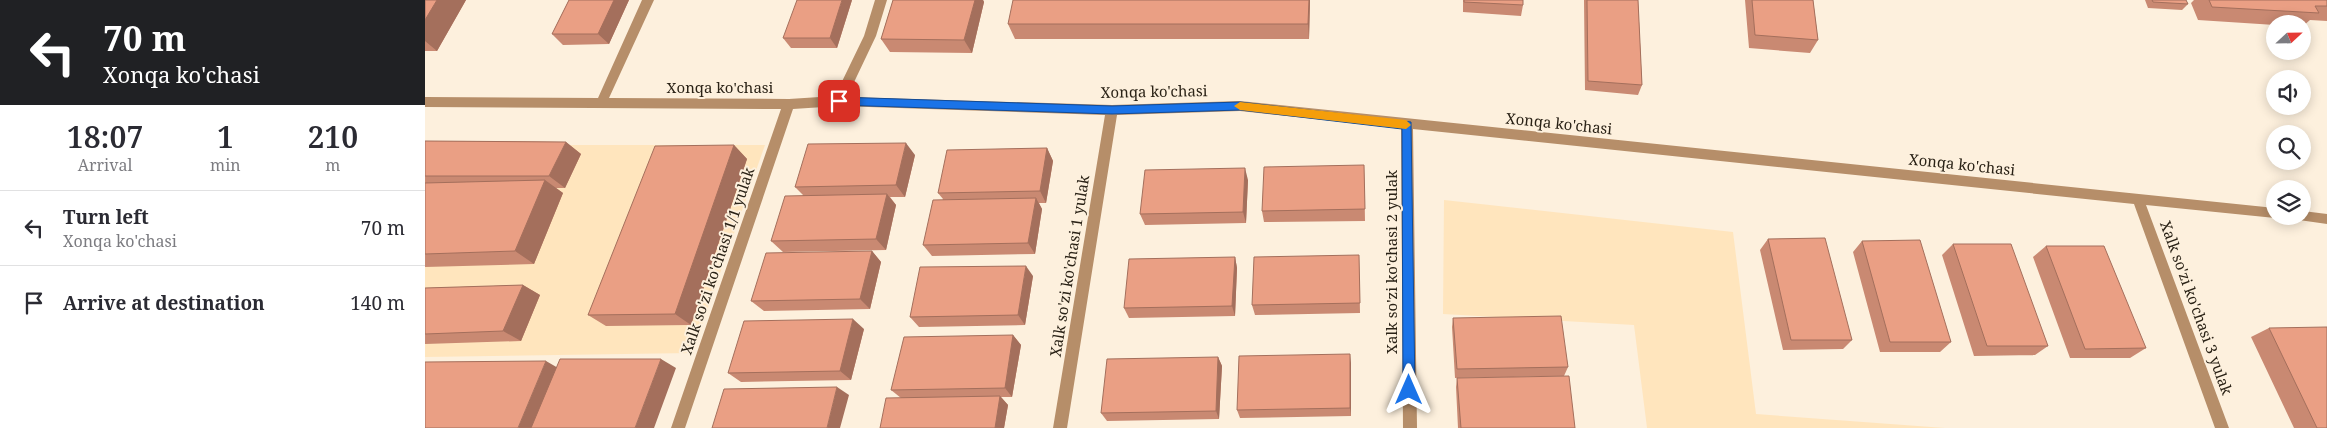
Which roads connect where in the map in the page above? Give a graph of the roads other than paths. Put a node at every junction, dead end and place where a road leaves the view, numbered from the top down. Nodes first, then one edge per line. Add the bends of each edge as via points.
1 (649, 0) edge
2 (881, 0) edge
3 (839, 101) junction
4 (425, 102) edge
5 (601, 104) junction
6 (789, 104) junction
7 (1112, 110) junction
8 (1407, 125) junction
9 (2139, 200) junction
10 (2266, 212) edge
11 (2311, 217) edge
12 (2327, 219) edge
13 (678, 428) edge
14 (1060, 428) edge
15 (1410, 428) edge
16 (2222, 428) edge

1 - 5 street
2 - 3 street via 870,36
3 - 6 street, Xonqa ko'chasi
3 - 7 street, Xonqa ko'chasi
4 - 5 street, Xonqa ko'chasi
5 - 6 street, Xonqa ko'chasi
6 - 13 street, Xalk so'zi ko'chasi 1/1 yulak
7 - 8 street, Xonqa ko'chasi via 1240,106
7 - 14 street, Xalk so'zi ko'chasi 1 yulak
8 - 9 street, Xonqa ko'chasi
8 - 15 street, Xalk so'zi ko'chasi 2 yulak
9 - 10 street, Xonqa ko'chasi
9 - 16 street, Xalk so'zi ko'chasi 3 yulak
11 - 12 street

